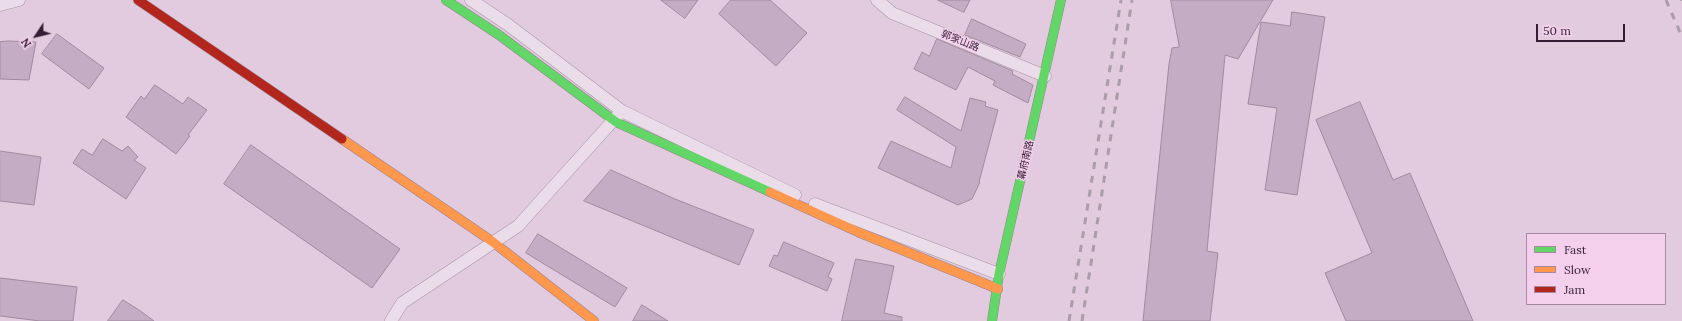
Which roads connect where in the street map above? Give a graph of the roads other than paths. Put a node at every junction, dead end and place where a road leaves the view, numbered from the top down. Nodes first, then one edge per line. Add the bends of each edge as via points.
1 (19, 0) edge
2 (138, 0) edge
3 (446, 0) edge
4 (471, 0) edge
5 (877, 0) edge
6 (1061, 0) edge
7 (0, 5) edge
8 (1045, 76) junction
9 (622, 111) junction
10 (493, 242) junction
11 (1000, 274) junction
12 (998, 289) junction
13 (391, 321) edge
14 (594, 321) edge
15 (992, 321) edge

1 - 7 street
2 - 10 street
3 - 12 street via 499,35 616,122 858,232
4 - 9 street
5 - 8 street, 郭家山路 via 892,13
6 - 8 street, 幕府南路
8 - 11 street, 幕府南路
9 - 10 street via 518,226
9 - 11 street via 816,205
10 - 13 street via 402,303
10 - 14 street
11 - 12 street, 幕府南路
12 - 15 street, 幕府南路

